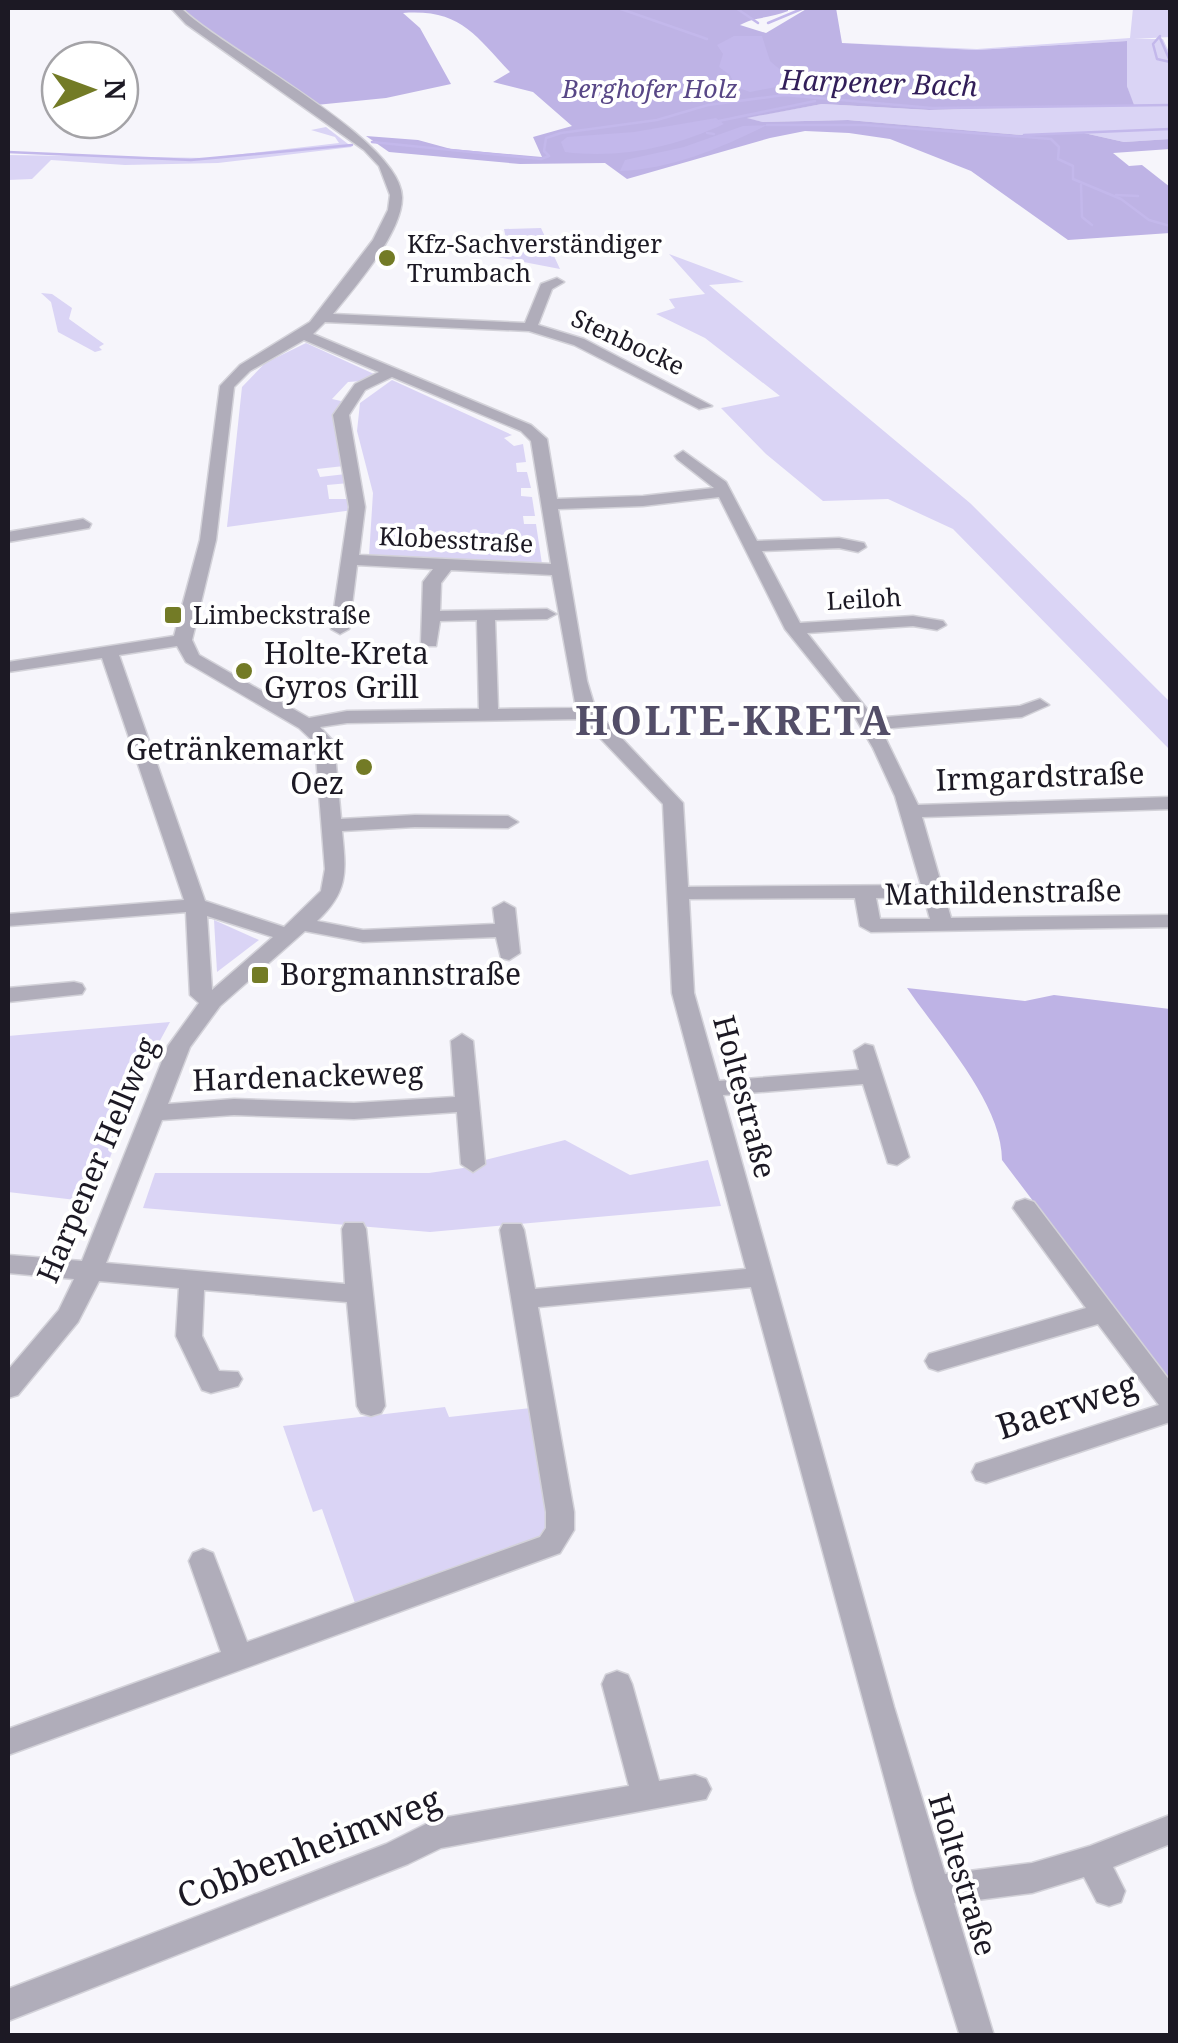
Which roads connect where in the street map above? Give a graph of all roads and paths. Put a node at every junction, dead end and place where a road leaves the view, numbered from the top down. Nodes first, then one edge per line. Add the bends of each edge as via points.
1 (176, 8) edge
2 (557, 282) dead end
3 (322, 318) junction
4 (530, 328) junction
5 (304, 335) junction
6 (392, 371) junction
7 (704, 406) dead end
8 (684, 456) dead end
9 (725, 492) junction
10 (550, 504) junction
11 (83, 524) dead end
12 (8, 536) edge
13 (750, 546) junction
14 (858, 547) dead end
15 (350, 560) junction
16 (444, 566) junction
17 (560, 570) junction
18 (547, 614) dead end
19 (486, 615) junction
20 (430, 616) junction
21 (936, 625) dead end
22 (794, 628) junction
23 (340, 629) dead end
24 (183, 640) junction
25 (430, 642) dead end
26 (109, 652) junction
27 (8, 667) edge
28 (1040, 705) dead end
29 (587, 714) junction
30 (489, 716) junction
31 (306, 724) junction
32 (870, 724) junction
33 (1170, 803) edge
34 (912, 811) junction
35 (508, 822) dead end
36 (332, 826) junction
37 (864, 890) junction
38 (933, 891) junction
39 (678, 893) junction
40 (196, 904) junction
41 (8, 920) edge
42 (1170, 920) edge
43 (942, 924) junction
44 (295, 929) junction
45 (509, 954) dead end
46 (74, 989) dead end
47 (8, 995) edge
48 (212, 1001) junction
49 (462, 1041) dead end
50 (864, 1052) dead end
51 (872, 1076) junction
52 (708, 1089) junction
53 (466, 1104) junction
54 (152, 1113) junction
55 (898, 1157) dead end
56 (473, 1164) dead end
57 (1025, 1208) dead end
58 (354, 1229) dead end
59 (512, 1230) dead end
60 (8, 1264) edge
61 (91, 1270) junction
62 (758, 1277) junction
63 (192, 1280) junction
64 (359, 1294) junction
65 (524, 1300) junction
66 (1106, 1312) junction
67 (938, 1361) dead end
68 (229, 1379) dead end
69 (8, 1388) edge
70 (1170, 1400) edge
71 (371, 1406) dead end
72 (1170, 1412) edge
73 (986, 1472) dead end
74 (203, 1561) dead end
75 (238, 1658) junction
76 (617, 1684) dead end
77 (8, 1742) edge
78 (695, 1790) dead end
79 (648, 1798) junction
80 (1170, 1829) edge
81 (1092, 1860) junction
82 (931, 1890) junction
83 (1110, 1892) dead end
84 (8, 2005) edge
85 (978, 2036) edge

1 - 3 street via 368,148 394,180 388,230
2 - 4 street, Stenbocke via 546,287
3 - 4 street, Stenbocke
3 - 5 street
4 - 7 street, Stenbocke via 579,342
5 - 6 street
5 - 24 street via 240,370 227,386 211,524
6 - 10 street via 537,435
6 - 15 street, Klobesstraße via 360,387 341,414 356,490
8 - 9 street
9 - 10 street
9 - 13 street
10 - 17 street
11 - 12 street
13 - 14 street
13 - 22 street
15 - 16 street, Klobesstraße
15 - 23 street, Klobesstraße
16 - 17 street, Klobesstraße
16 - 20 street via 432,582
17 - 29 street
18 - 19 street
19 - 20 street
19 - 30 street
20 - 25 street
21 - 22 street, Leiloh via 913,620
22 - 32 street
24 - 26 street
24 - 31 street via 192,658
26 - 27 street
26 - 40 street
28 - 32 street
29 - 30 street
29 - 39 street, Holtestraße via 673,804
30 - 31 street via 347,716
31 - 36 street, Harpener Hellweg via 327,752
32 - 34 street
33 - 34 street, Irmgardstraße
34 - 38 street
35 - 36 street
36 - 44 street, Harpener Hellweg via 336,879 324,902
37 - 38 street, Mathildenstraße
37 - 39 street, Mathildenstraße
37 - 43 street, Mathildenstraße via 870,926
38 - 43 street
39 - 52 street, Holtestraße via 683,993
40 - 41 street
40 - 44 street
40 - 48 street via 201,995
42 - 43 street, Mathildenstraße
44 - 45 street via 363,936 505,919
44 - 48 street, Harpener Hellweg
46 - 47 street
48 - 54 street, Harpener Hellweg via 179,1046
49 - 53 street, Hardenackeweg
50 - 51 street
51 - 52 street
51 - 55 street
52 - 62 street, Holtestraße
53 - 54 street, Hardenackeweg
53 - 56 street, Hardenackeweg
54 - 61 street, Harpener Hellweg
57 - 66 street
58 - 64 street
59 - 65 street
60 - 61 street
61 - 63 street
61 - 69 street, Harpener Hellweg via 69,1315
62 - 65 street
62 - 82 street, Holtestraße
63 - 64 street
63 - 68 street via 189,1336 211,1383
64 - 71 street
65 - 75 street via 560,1530 550,1546
66 - 67 street
66 - 70 street
72 - 73 street, Baerweg
74 - 75 street
75 - 77 street
76 - 79 street
78 - 79 street, Cobbenheimweg
79 - 84 street, Cobbenheimweg via 436,1834
80 - 81 street
81 - 82 street via 1032,1878
81 - 83 street
82 - 85 street, Holtestraße

